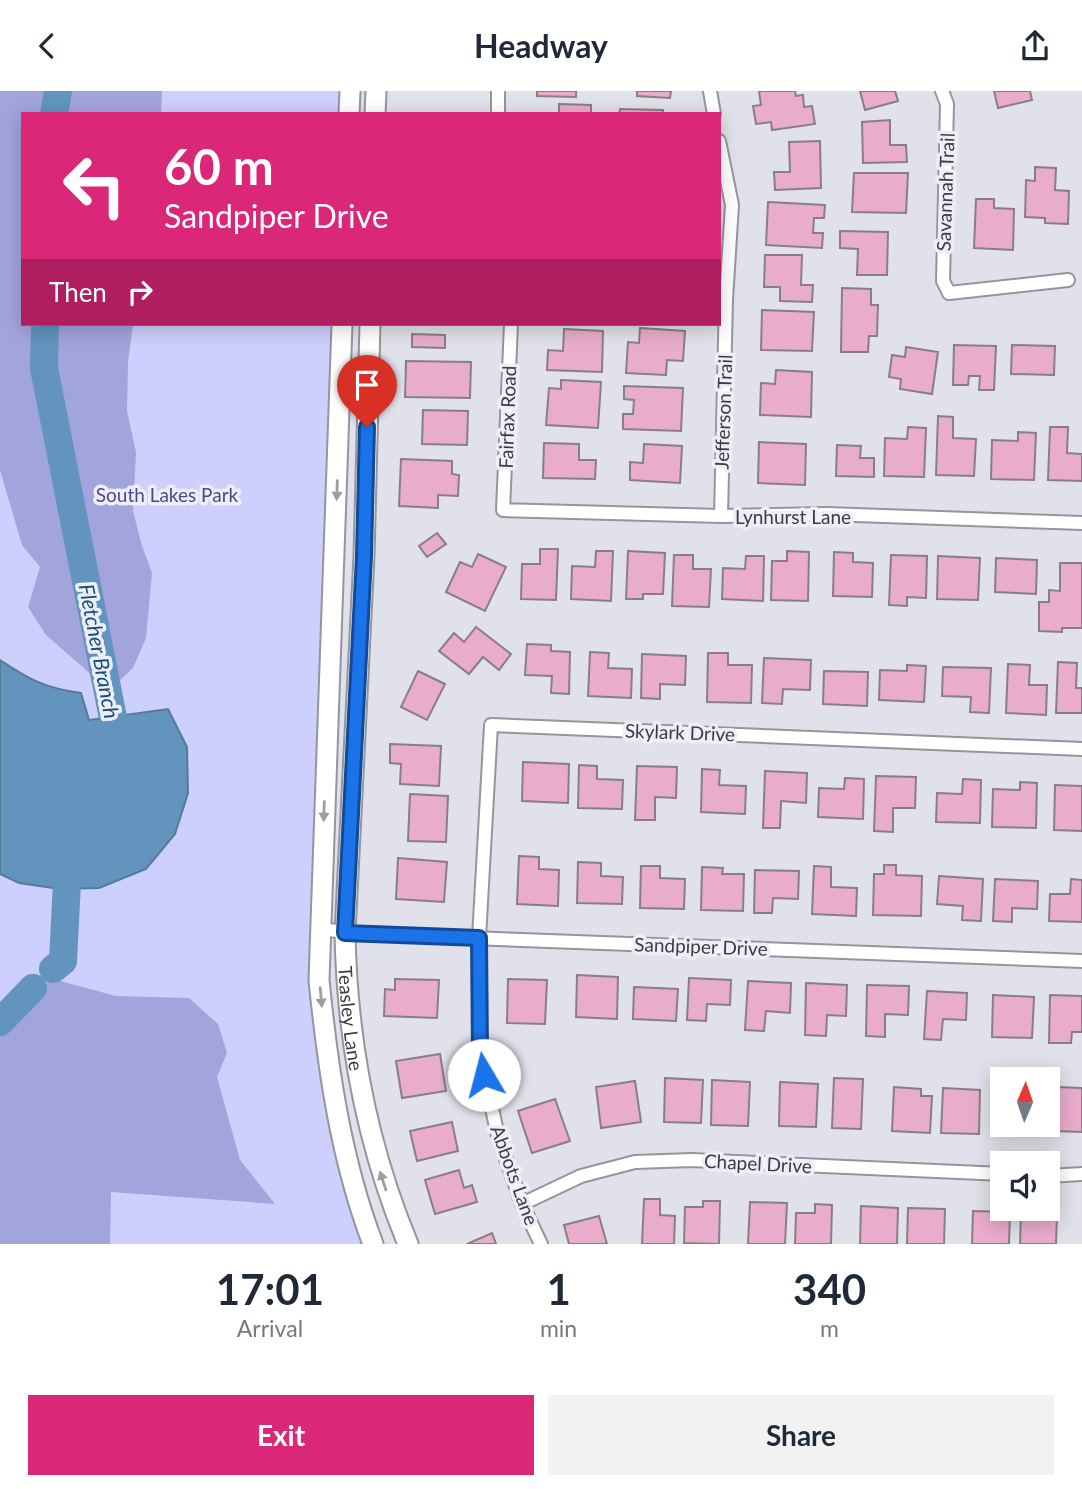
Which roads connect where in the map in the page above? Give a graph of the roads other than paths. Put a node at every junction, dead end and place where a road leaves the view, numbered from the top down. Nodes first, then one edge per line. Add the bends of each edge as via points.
1 (350, 91) edge
2 (376, 91) edge
3 (498, 91) edge
4 (710, 91) edge
5 (942, 91) edge
6 (349, 112) edge
7 (375, 112) edge
8 (498, 112) edge
9 (714, 112) edge
10 (721, 151) edge
11 (1068, 280) dead end
12 (342, 326) edge
13 (370, 326) edge
14 (511, 326) edge
15 (503, 510) joint
16 (721, 516) junction
17 (1082, 523) edge
18 (1082, 749) edge
19 (320, 929) junction
20 (345, 933) junction
21 (479, 938) junction
22 (1082, 961) edge
23 (990, 1173) edge
24 (1082, 1174) edge
25 (1060, 1175) edge
26 (522, 1204) junction
27 (373, 1244) edge
28 (408, 1244) edge
29 (541, 1244) edge

1 - 6 main road
2 - 7 main road
3 - 8 street
4 - 9 street
5 - 11 street, Savannah Trail via 947,104 943,281 949,293
10 - 16 street, Jefferson Trail via 732,205
12 -> 19 main road, Teasley Lane
13 - 20 main road, Teasley Lane via 364,556
14 - 15 street, Fairfax Road
15 - 16 street, Lynhurst Lane
16 - 17 street, Lynhurst Lane via 827,514
18 - 21 street, Skylark Drive via 491,725
19 - 20 street, Sandpiper Drive
19 -> 27 main road, Teasley Lane via 319,980 331,1080 360,1210
20 - 21 street, Sandpiper Drive
28 -> 20 main road, Teasley Lane via 388,1195 363,1106 351,1028
21 - 22 street, Sandpiper Drive
21 - 26 street, Abbots Lane via 480,1054 498,1136
23 - 26 street, Chapel Drive via 635,1161 581,1176
24 - 25 street
26 - 29 street, Abbots Lane

